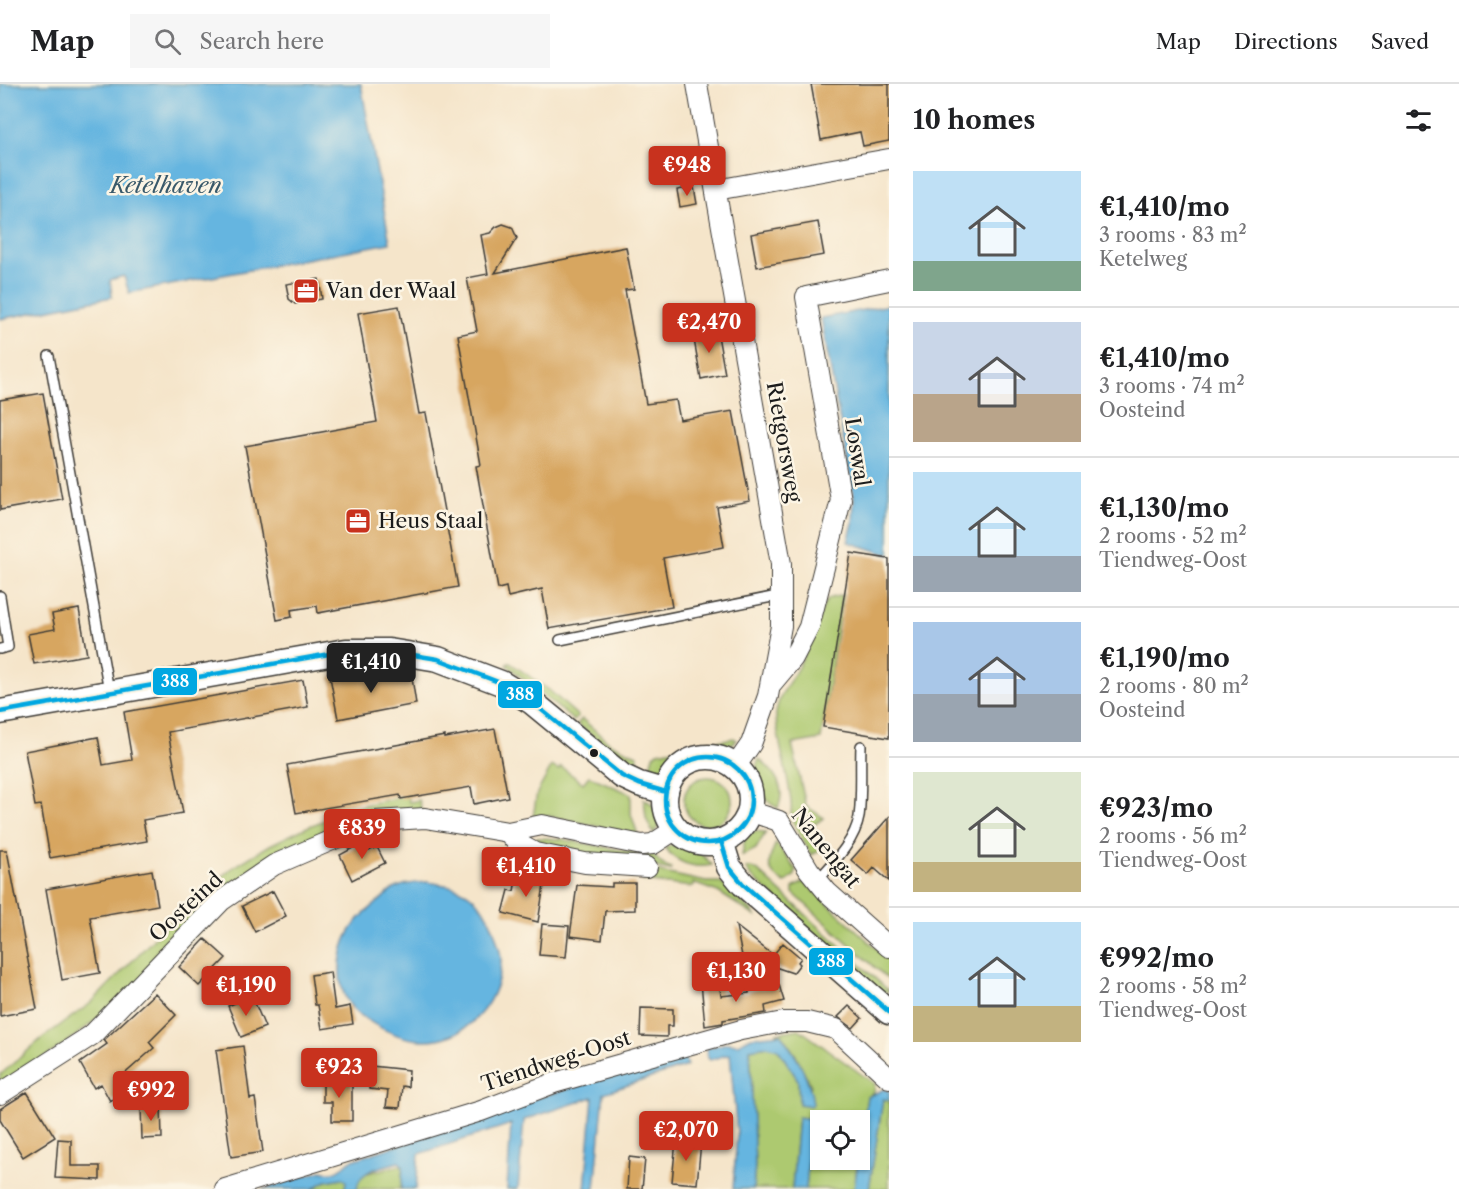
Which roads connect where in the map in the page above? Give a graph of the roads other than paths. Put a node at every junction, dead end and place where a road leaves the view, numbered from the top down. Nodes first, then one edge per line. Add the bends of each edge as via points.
1 (697, 84) edge
2 (889, 159) edge
3 (716, 190) junction
4 (889, 280) edge
5 (49, 356) dead end
6 (782, 595) junction
7 (0, 596) edge
8 (560, 640) dead end
9 (0, 649) edge
10 (770, 685) junction
11 (109, 693) junction
12 (0, 712) edge
13 (861, 746) dead end
14 (735, 767) junction
15 (666, 792) junction
16 (749, 811) junction
17 (676, 829) junction
18 (508, 832) junction
19 (721, 841) junction
20 (646, 867) dead end
21 (817, 881) junction
22 (889, 947) edge
23 (889, 1012) edge
24 (889, 1078) edge
25 (0, 1095) edge
26 (225, 1189) edge

1 - 3 street, Rietgorsweg
2 - 3 street
3 - 6 street, Rietgorsweg via 781,564
4 - 10 street, Loswal via 806,297 840,500 809,627 793,658
5 - 11 lane
6 - 8 lane
6 - 10 street, Rietgorsweg via 780,634
7 - 9 lane via 8,647
10 - 14 street, Rietgorsweg via 751,744
11 - 12 street
11 - 15 street via 346,651 389,651 438,659 501,683 525,697 622,776
13 - 21 lane via 859,819 836,860
14 - 15 street via 718,759 693,760 677,771
14 - 16 street via 748,787
15 - 17 street via 667,812
16 - 19 street via 739,830
16 - 21 street, Nanengat via 779,822
17 - 18 street, Oosteind via 653,844 642,845 542,825
17 - 19 street via 697,842
18 - 20 street, Oosteind via 535,853 585,863
18 - 25 street, Oosteind via 425,818 376,821 274,865 221,901 92,1035
19 - 23 street via 729,867 743,884
21 - 22 street, Nanengat
24 - 26 street, Tiendweg-Oost via 836,1029 807,1022 783,1022 741,1030 554,1083 481,1111

